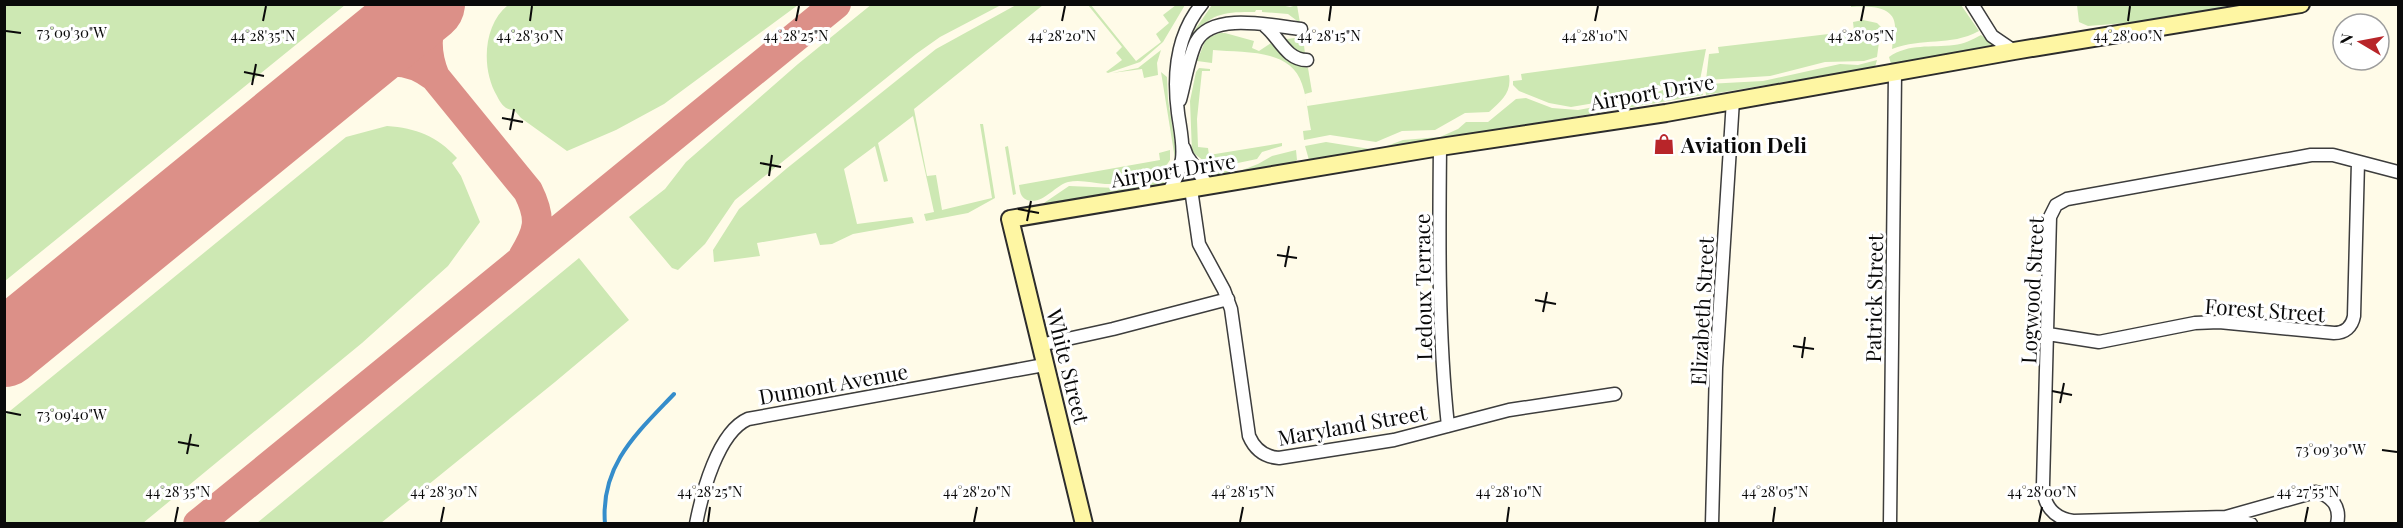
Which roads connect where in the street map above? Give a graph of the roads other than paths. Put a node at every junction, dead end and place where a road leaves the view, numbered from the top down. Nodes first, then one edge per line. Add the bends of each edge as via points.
1 (1202, 4) edge
2 (1972, 4) edge
3 (2301, 4) edge
4 (1264, 26) junction
5 (1301, 28) dead end
6 (2014, 51) junction
7 (1306, 60) dead end
8 (1895, 73) junction
9 (1732, 100) junction
10 (1178, 111) junction
11 (1182, 141) junction
12 (1440, 147) junction
13 (2358, 162) junction
14 (2398, 172) edge
15 (1208, 186) junction
16 (1191, 189) junction
17 (1168, 193) junction
18 (1010, 219) joint
19 (1228, 299) junction
20 (2048, 334) junction
21 (1040, 345) junction
22 (1044, 365) junction
23 (1615, 394) dead end
24 (1448, 426) junction
25 (2226, 517) junction
26 (696, 524) edge
27 (1084, 524) edge
28 (1712, 524) edge
29 (1890, 524) edge
30 (2251, 524) edge
31 (2337, 524) edge

1 - 10 street via 1183,36 1177,61
2 - 6 street via 1992,36
3 - 6 main road, Airport Drive
4 - 5 street
4 - 7 street via 1295,59
4 - 10 street via 1225,22 1204,32 1192,54
6 - 8 main road, Airport Drive
8 - 9 main road, Airport Drive
8 - 29 street, Patrick Street
9 - 12 main road, Airport Drive
9 - 28 street, Elizabeth Street via 1716,368
10 - 11 street
11 - 15 street via 1187,156
11 - 17 street via 1179,171
12 - 15 main road, Airport Drive
12 - 24 street, Ledoux Terrace via 1440,310
13 - 14 street, Logwood Street
13 - 20 street, Logwood Street via 2332,155 2311,155 2063,200 2050,217
13 - 20 street, Forest Street via 2354,316 2346,330 2334,333 2206,322 2099,342
15 - 16 main road, Airport Drive
16 - 17 main road, Airport Drive
16 - 19 street, Maryland Street via 1199,244
17 - 18 main road, Airport Drive
18 - 21 main road, White Street
19 - 21 street
19 - 24 street, Maryland Street via 1249,436 1265,455 1284,458 1394,440
20 - 25 street, Logwood Street via 2043,485 2050,510 2073,522
21 - 22 main road, White Street
22 - 26 street, Dumont Avenue via 748,419 734,427 722,446
22 - 27 main road, White Street
23 - 24 street, Maryland Street via 1509,410
25 - 30 street, Logwood Street
25 - 31 street, Logwood Street via 2315,492 2327,495 2336,504

